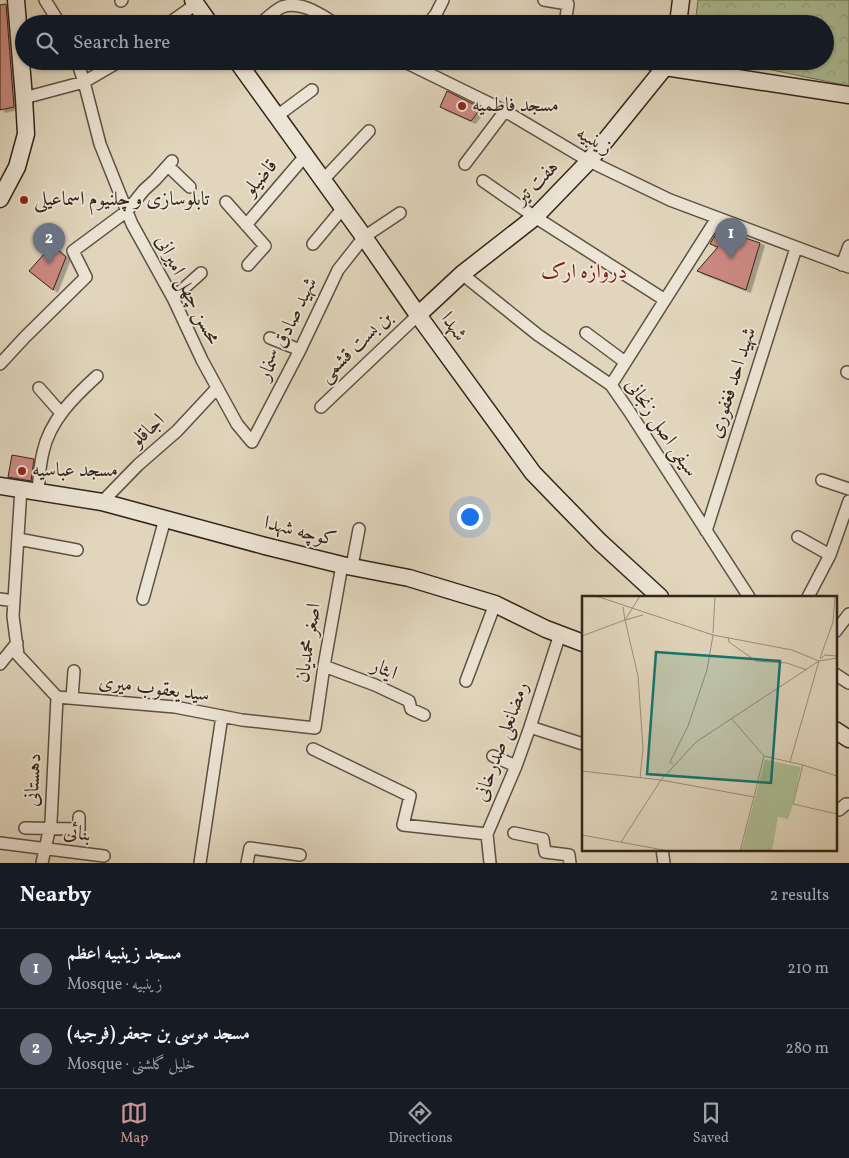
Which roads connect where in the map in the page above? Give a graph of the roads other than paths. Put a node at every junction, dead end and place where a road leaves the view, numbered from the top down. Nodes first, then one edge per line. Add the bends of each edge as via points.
1 (16, 0) edge
2 (45, 0) edge
3 (443, 0) edge
4 (544, 0) edge
5 (676, 0) edge
6 (682, 0) edge
7 (195, 2) edge
8 (17, 15) edge
9 (54, 15) edge
10 (179, 15) edge
11 (204, 15) edge
12 (271, 15) edge
13 (321, 15) edge
14 (435, 15) edge
15 (566, 15) edge
16 (674, 15) edge
17 (680, 15) edge
18 (22, 70) edge
19 (80, 70) edge
20 (105, 70) edge
21 (244, 70) edge
22 (421, 70) edge
23 (663, 70) edge
24 (703, 70) edge
25 (84, 82) junction
26 (312, 90) dead end
27 (849, 95) edge
28 (24, 98) junction
29 (505, 111) junction
30 (277, 116) junction
31 (369, 131) dead end
32 (305, 156) junction
33 (589, 161) junction
34 (465, 164) dead end
35 (323, 180) junction
36 (483, 181) dead end
37 (190, 187) dead end
38 (0, 199) edge
39 (226, 202) dead end
40 (343, 208) junction
41 (127, 211) junction
42 (400, 213) dead end
43 (535, 217) junction
44 (716, 218) junction
45 (246, 224) junction
46 (364, 237) junction
47 (313, 244) dead end
48 (849, 246) edge
49 (796, 248) junction
50 (248, 265) dead end
51 (845, 266) edge
52 (201, 273) dead end
53 (462, 274) junction
54 (173, 298) junction
55 (664, 300) junction
56 (418, 315) junction
57 (586, 333) dead end
58 (270, 338) dead end
59 (300, 350) junction
60 (625, 362) junction
61 (0, 364) edge
62 (97, 376) dead end
63 (610, 385) junction
64 (39, 388) dead end
65 (217, 388) junction
66 (321, 407) dead end
67 (61, 413) junction
68 (252, 442) joint
69 (822, 480) dead end
70 (0, 486) edge
71 (21, 488) junction
72 (849, 489) edge
73 (38, 491) junction
74 (849, 501) edge
75 (102, 502) junction
76 (165, 518) junction
77 (359, 529) dead end
78 (706, 531) junction
79 (798, 537) dead end
80 (18, 539) junction
81 (77, 550) dead end
82 (830, 554) junction
83 (347, 565) junction
84 (659, 596) edge
85 (748, 596) edge
86 (809, 596) edge
87 (0, 599) edge
88 (143, 599) dead end
89 (14, 601) junction
90 (495, 604) junction
91 (849, 614) edge
92 (836, 631) edge
93 (560, 634) junction
94 (17, 643) junction
95 (582, 643) edge
96 (0, 664) edge
97 (324, 666) junction
98 (74, 670) dead end
99 (836, 675) edge
100 (466, 681) dead end
101 (849, 683) edge
102 (57, 697) junction
103 (72, 698) junction
104 (424, 715) dead end
105 (222, 716) junction
106 (530, 727) junction
107 (315, 728) joint
108 (836, 731) edge
109 (849, 739) edge
110 (582, 744) edge
111 (313, 749) dead end
112 (493, 756) dead end
113 (516, 766) junction
114 (849, 804) edge
115 (836, 810) edge
116 (80, 817) dead end
117 (25, 828) dead end
118 (50, 829) junction
119 (514, 833) dead end
120 (487, 834) junction
121 (0, 843) edge
122 (45, 849) junction
123 (662, 850) edge
124 (300, 855) dead end
125 (104, 856) dead end
126 (42, 863) edge
127 (200, 863) edge
128 (247, 863) edge
129 (490, 863) edge
130 (570, 863) edge
131 (664, 863) edge

1 - 8 street
2 - 9 street
3 - 14 street
4 - 15 street via 568,4
5 - 16 street
6 - 17 street
7 - 10 street
7 - 11 street
12 - 13 street via 290,5 309,8
18 - 28 street
19 - 25 street, محسن چهل امیرانی
20 - 25 street
21 - 30 street, شهدا
22 - 29 street, زینبیه
23 - 33 street, هفت تیر
24 - 27 street
25 - 28 street
25 - 41 street, محسن چهل امیرانی via 100,144
26 - 30 street
28 - 38 street via 26,134 17,167
29 - 33 street, زینبیه
29 - 34 street
30 - 32 street, شهدا
31 - 35 street
32 - 35 street, شهدا
32 - 45 street, قاضیلو
33 - 43 street, هفت تیر
33 - 44 street, زینبیه
35 - 40 street, شهدا
36 - 43 street
37 - 41 street via 170,163
39 - 45 street
40 - 46 street, شهدا
40 - 47 street
41 - 54 street, محسن چهل امیرانی
41 - 61 street via 73,251 86,277
42 - 46 street, شهید صادق سنمار
43 - 53 street, هفت تیر
43 - 55 street
44 - 49 street, زینبیه
44 - 55 street
45 - 50 street via 265,246
46 - 56 street, شهدا
46 - 59 street, شهید صادق سنمار via 338,270
48 - 51 street
49 - 51 street, زینبیه
49 - 78 street, شهید احد فغفوری
52 - 54 street
53 - 56 street, هفت تیر
53 - 63 street, سیفی اصل زنجانی via 538,335
54 - 65 street, محسن چهل امیرانی
55 - 60 street
56 - 66 street, بن بست قشمی
56 - 84 street, شهدا via 533,473 600,542
57 - 60 street
58 - 59 street
59 - 68 street, شهید صادق سنمار
60 - 63 street
62 - 67 street
63 - 78 street, سیفی اصل زنجانی
64 - 67 street
65 - 68 street, محسن چهل امیرانی via 237,424
65 - 75 street, اجاقلو
67 - 73 street via 42,452
69 - 72 street
70 - 71 street, کوچه شهدا
71 - 73 street, کوچه شهدا
71 - 80 street
73 - 75 street, کوچه شهدا
74 - 82 street
75 - 76 street, کوچه شهدا
76 - 83 street, کوچه شهدا
76 - 88 street
77 - 83 street, اصغر محمدیان
78 - 85 street, سیفی اصل زنجانی
79 - 82 street
80 - 81 street
80 - 89 street
82 - 86 street
83 - 90 street, کوچه شهدا via 409,578
83 - 97 street, اصغر محمدیان
87 - 89 street
89 - 94 street via 12,616
90 - 93 street, کوچه شهدا
90 - 100 street
91 - 92 street
93 - 95 street, کوچه شهدا
93 - 106 street, رمضانعلی صدرخانی
94 - 96 street
94 - 102 street via 18,655
97 - 104 street, ایثار via 408,701 411,708
97 - 107 street, اصغر محمدیان
98 - 103 street
99 - 101 street
102 - 103 street, سید یعقوب میری
102 - 118 street, دهستانی
103 - 105 street, سید یعقوب میری via 176,707
105 - 107 street, سید یعقوب میری
105 - 127 street
106 - 110 street
106 - 113 street, رمضانعلی صدرخانی
108 - 109 street
111 - 120 street via 410,796 404,825
112 - 113 street
113 - 120 street, رمضانعلی صدرخانی
114 - 115 street
116 - 118 street via 79,829
117 - 118 street
118 - 122 street, دهستانی
119 - 130 street via 543,839 545,852 570,855
120 - 129 street, رمضانعلی صدرخانی
121 - 122 street, بنائی
122 - 125 street, بنائی
122 - 126 street, دهستانی
123 - 131 street
124 - 128 street via 250,848

